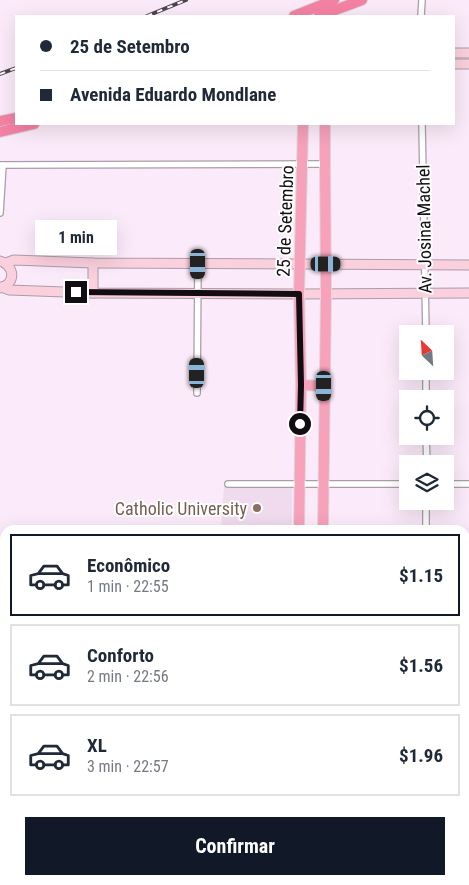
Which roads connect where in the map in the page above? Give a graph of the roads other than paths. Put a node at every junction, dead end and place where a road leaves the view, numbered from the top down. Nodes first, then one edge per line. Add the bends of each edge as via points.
1 (362, 0) edge
2 (422, 0) edge
3 (326, 10) edge
4 (301, 15) edge
5 (421, 15) edge
6 (455, 53) edge
7 (469, 53) edge
8 (455, 64) edge
9 (469, 64) edge
10 (15, 118) edge
11 (0, 121) edge
12 (25, 125) edge
13 (303, 125) edge
14 (325, 125) edge
15 (422, 125) edge
16 (0, 132) edge
17 (303, 164) junction
18 (325, 164) junction
19 (2, 165) edge
20 (0, 213) edge
21 (3, 262) edge
22 (93, 263) junction
23 (198, 264) junction
24 (299, 264) junction
25 (326, 264) junction
26 (425, 264) junction
27 (469, 265) edge
28 (1, 287) edge
29 (93, 293) junction
30 (425, 293) junction
31 (469, 293) edge
32 (198, 294) junction
33 (299, 294) junction
34 (326, 294) junction
35 (426, 325) edge
36 (301, 385) junction
37 (324, 386) junction
38 (197, 393) dead end
39 (300, 483) junction
40 (228, 484) dead end
41 (324, 484) junction
42 (399, 484) edge
43 (454, 484) edge
44 (469, 484) edge
45 (426, 510) edge
46 (299, 525) edge
47 (323, 525) edge
48 (426, 525) edge

1 - 3 highway
2 - 5 street
3 - 4 highway
6 - 7 main road
8 - 9 main road
10 - 11 highway
12 - 16 highway
13 - 17 main road, 25 de Setembro
14 - 18 main road
15 - 26 street, Av. Josina Machel
17 - 18 street
17 - 19 street
17 - 24 main road, 25 de Setembro
18 - 25 main road
19 - 20 street
21 - 22 main road
21 - 28 main road via 10,268 12,276 8,284
22 - 23 main road
22 - 29 main road
23 - 24 main road
23 - 32 street
24 - 25 main road
24 - 33 main road, 25 de Setembro
25 - 26 main road
25 - 34 main road
26 - 27 main road
26 - 30 street, Av. Josina Machel
28 - 29 main road
29 - 32 main road
30 - 31 main road
30 - 34 main road
30 - 35 street, Av. Josina Machel
32 - 33 main road
32 - 38 street
33 - 34 main road
33 - 36 main road, 25 de Setembro
34 - 37 main road
36 - 37 main road
36 - 39 main road, 25 de Setembro
37 - 41 main road
39 - 40 street
39 - 41 street
39 - 46 main road, 25 de Setembro
41 - 42 street
41 - 47 main road
43 - 44 street
45 - 48 street

